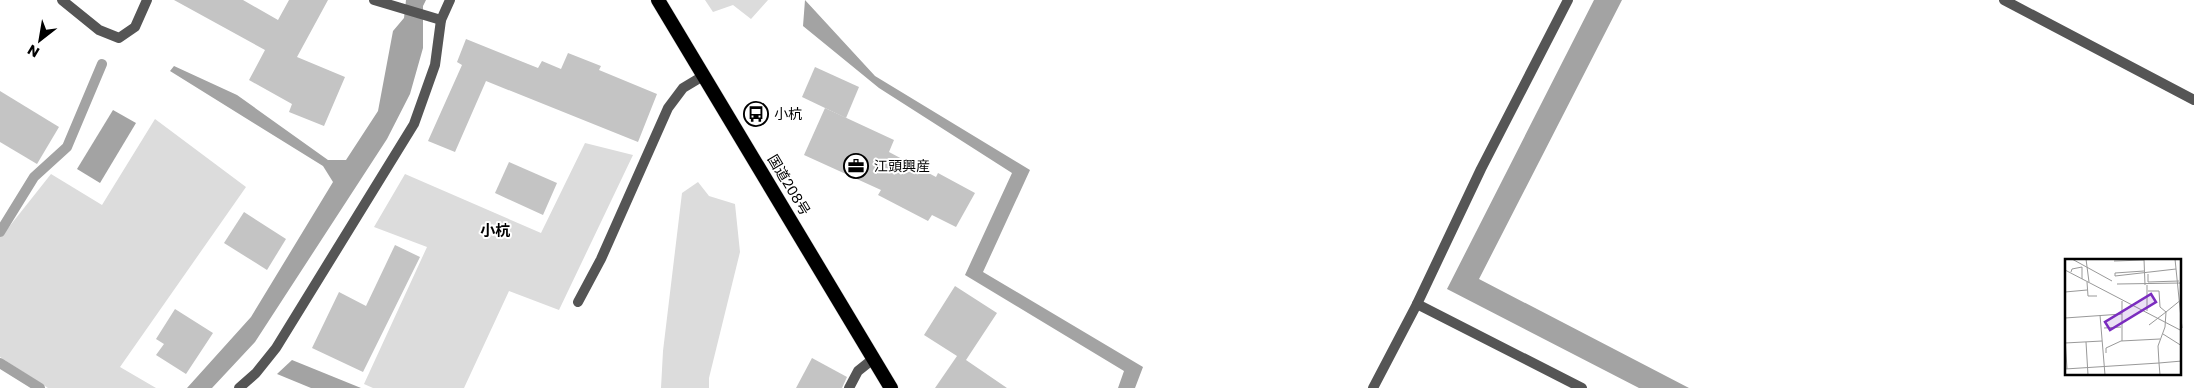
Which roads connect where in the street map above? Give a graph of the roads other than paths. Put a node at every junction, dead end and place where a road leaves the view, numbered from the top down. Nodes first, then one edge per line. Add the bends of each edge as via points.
1 (62, 0) edge
2 (146, 0) edge
3 (374, 0) edge
4 (450, 0) edge
5 (658, 0) edge
6 (1568, 0) edge
7 (2004, 0) edge
8 (440, 20) junction
9 (704, 76) junction
10 (2194, 100) edge
11 (578, 302) dead end
12 (1417, 304) junction
13 (873, 359) junction
14 (239, 388) edge
15 (849, 388) edge
16 (891, 388) edge
17 (1373, 388) edge
18 (1582, 388) edge

1 - 2 street via 99,30 119,38 135,27
3 - 8 street
4 - 8 street
5 - 9 highway, 国道208号
6 - 12 street via 1481,169
7 - 10 street
8 - 14 street via 435,65 414,124 276,348
9 - 11 street via 683,88 668,108 601,259
9 - 13 highway, 国道208号
12 - 17 street
12 - 18 street
13 - 15 street via 858,371
13 - 16 highway, 国道208号

